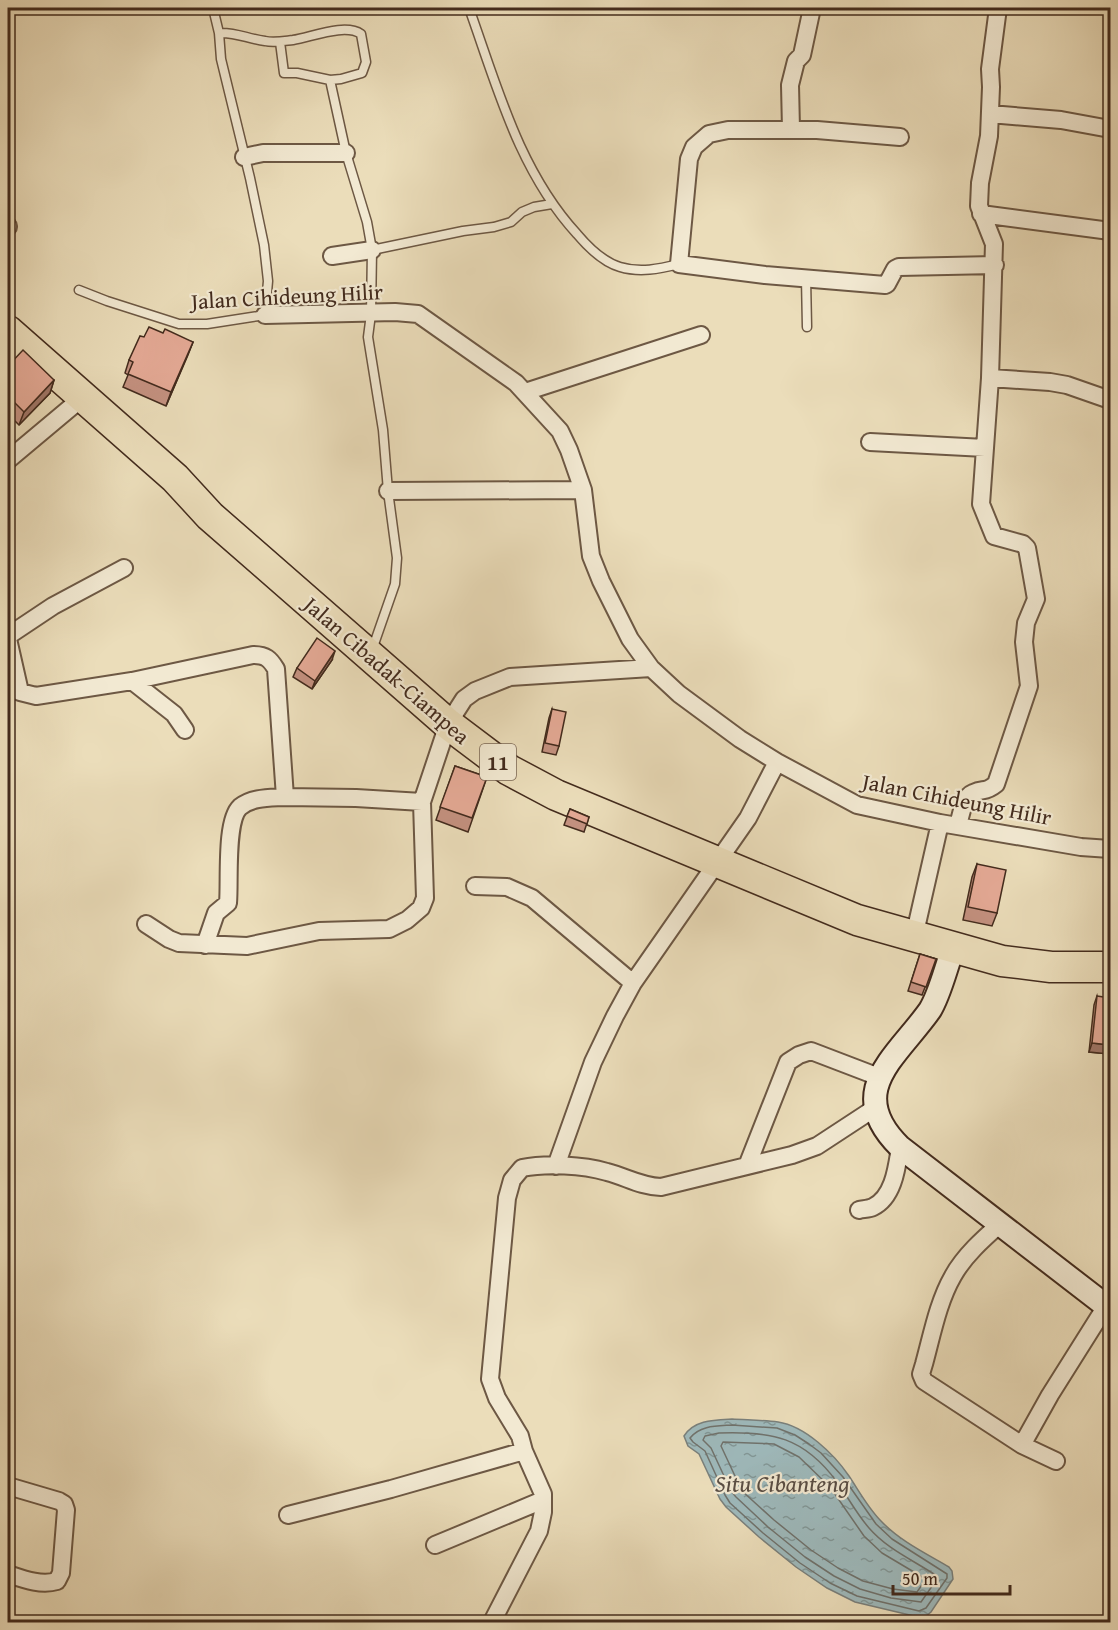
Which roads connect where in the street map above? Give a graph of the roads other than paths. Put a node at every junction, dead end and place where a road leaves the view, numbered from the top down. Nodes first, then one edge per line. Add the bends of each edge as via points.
1 (213, 8) edge
2 (469, 8) edge
3 (812, 8) edge
4 (998, 8) edge
5 (219, 33) junction
6 (280, 42) junction
7 (330, 80) junction
8 (990, 114) junction
9 (791, 129) junction
10 (1110, 129) edge
11 (900, 137) dead end
12 (346, 153) junction
13 (244, 157) junction
14 (552, 204) junction
15 (981, 214) junction
16 (1110, 231) edge
17 (372, 250) junction
18 (332, 256) dead end
19 (679, 264) junction
20 (995, 265) junction
21 (806, 278) junction
22 (79, 290) dead end
23 (371, 314) junction
24 (264, 315) junction
25 (807, 327) dead end
26 (8, 331) edge
27 (701, 335) dead end
28 (990, 378) junction
29 (525, 392) junction
30 (82, 398) junction
31 (1110, 400) edge
32 (870, 442) dead end
33 (985, 448) junction
34 (8, 460) edge
35 (583, 490) junction
36 (388, 491) junction
37 (124, 568) dead end
38 (8, 638) edge
39 (370, 655) junction
40 (651, 668) junction
41 (132, 681) junction
42 (448, 724) junction
43 (185, 730) dead end
44 (777, 762) junction
45 (285, 797) junction
46 (422, 802) junction
47 (940, 823) junction
48 (958, 825) junction
49 (1110, 849) edge
50 (719, 861) junction
51 (475, 886) dead end
52 (146, 924) dead end
53 (914, 937) junction
54 (205, 945) junction
55 (953, 949) junction
56 (1110, 967) edge
57 (633, 983) junction
58 (879, 1077) junction
59 (875, 1108) junction
60 (900, 1147) junction
61 (556, 1166) junction
62 (747, 1166) junction
63 (859, 1210) dead end
64 (1000, 1224) junction
65 (1108, 1307) edge
66 (1022, 1445) junction
67 (524, 1451) junction
68 (1056, 1461) dead end
69 (8, 1486) edge
70 (543, 1500) junction
71 (288, 1515) dead end
72 (435, 1545) dead end
73 (8, 1574) edge
74 (492, 1623) edge

1 - 5 lane
2 - 14 lane via 520,148
3 - 9 street via 802,55 796,61 790,85
4 - 8 street via 990,69
5 - 6 lane
5 - 13 lane via 221,59
6 - 7 lane via 284,73
6 - 7 lane via 343,29 361,34 366,62 362,73
7 - 12 lane
8 - 10 street
8 - 15 street via 980,183
9 - 11 street
9 - 19 street via 728,130 709,134 694,147 689,159
12 - 13 street via 263,153
12 - 17 lane
13 - 24 lane via 267,264
14 - 17 lane via 534,207 511,222 494,227
14 - 19 lane via 587,245 617,266 656,270
15 - 16 street
15 - 20 street via 992,235
17 - 18 street
17 - 23 lane
19 - 21 street
20 - 21 street via 899,267 885,285
20 - 28 street
21 - 25 lane
22 - 24 lane, Jalan Cihideung Hilir via 179,324
23 - 24 street, Jalan Cihideung Hilir
23 - 29 street, Jalan Cihideung Hilir via 412,313 424,317
23 - 36 lane via 368,337
26 - 30 highway, Jalan Cibadak-Ciampea / 11
27 - 29 street
28 - 31 street via 1050,382
28 - 33 street
29 - 35 street, Jalan Cihideung Hilir via 560,431
30 - 34 street
30 - 39 highway, Jalan Cibadak-Ciampea / 11
32 - 33 street
33 - 48 street via 982,508 994,536 1027,548 1036,599 1026,623 1024,642 1029,686 1000,775 988,791 967,797
35 - 36 street
35 - 40 street, Jalan Cihideung Hilir via 591,556 630,639
36 - 39 lane via 397,572
37 - 38 street via 53,606
38 - 41 street via 20,692 27,695
39 - 42 highway, Jalan Cibadak-Ciampea / 11
40 - 42 street via 510,677 464,699
40 - 44 street, Jalan Cihideung Hilir via 679,694
41 - 43 street via 174,714
41 - 45 street via 253,655 269,659 276,669
42 - 46 street
42 - 50 highway, Jalan Cibadak-Ciampea / 11 via 508,770 556,795
44 - 47 street, Jalan Cihideung Hilir via 857,805
44 - 50 street via 748,818
45 - 46 street
45 - 54 street via 256,800 237,811 230,841 228,903 216,913
46 - 54 street via 425,898 421,908 406,920 389,928 319,931 247,946
47 - 48 street, Jalan Cihideung Hilir
47 - 53 street
48 - 49 street, Jalan Cihideung Hilir
50 - 53 highway, Jalan Cibadak-Ciampea / 11 via 857,920
50 - 57 street
51 - 57 street via 507,887 532,898
52 - 54 street via 179,943
53 - 55 highway, Jalan Cibadak-Ciampea / 11
55 - 56 highway, Jalan Cibadak-Ciampea / 11 via 1052,967
55 - 58 main road via 932,1007
57 - 61 street via 601,1042
58 - 59 main road
58 - 62 street via 810,1051 788,1062
59 - 60 main road via 886,1134
59 - 62 street via 817,1146
60 - 63 street via 891,1188 874,1207
60 - 64 main road
61 - 62 street via 595,1169 639,1185 661,1187
61 - 67 street via 522,1168 512,1180 507,1198 490,1379
64 - 65 main road
64 - 66 street via 953,1275 922,1378
65 - 66 street
66 - 68 street
67 - 70 street
67 - 71 street
69 - 73 street via 64,1504 66,1524 57,1581 49,1584
70 - 72 street
70 - 74 street via 539,1531

